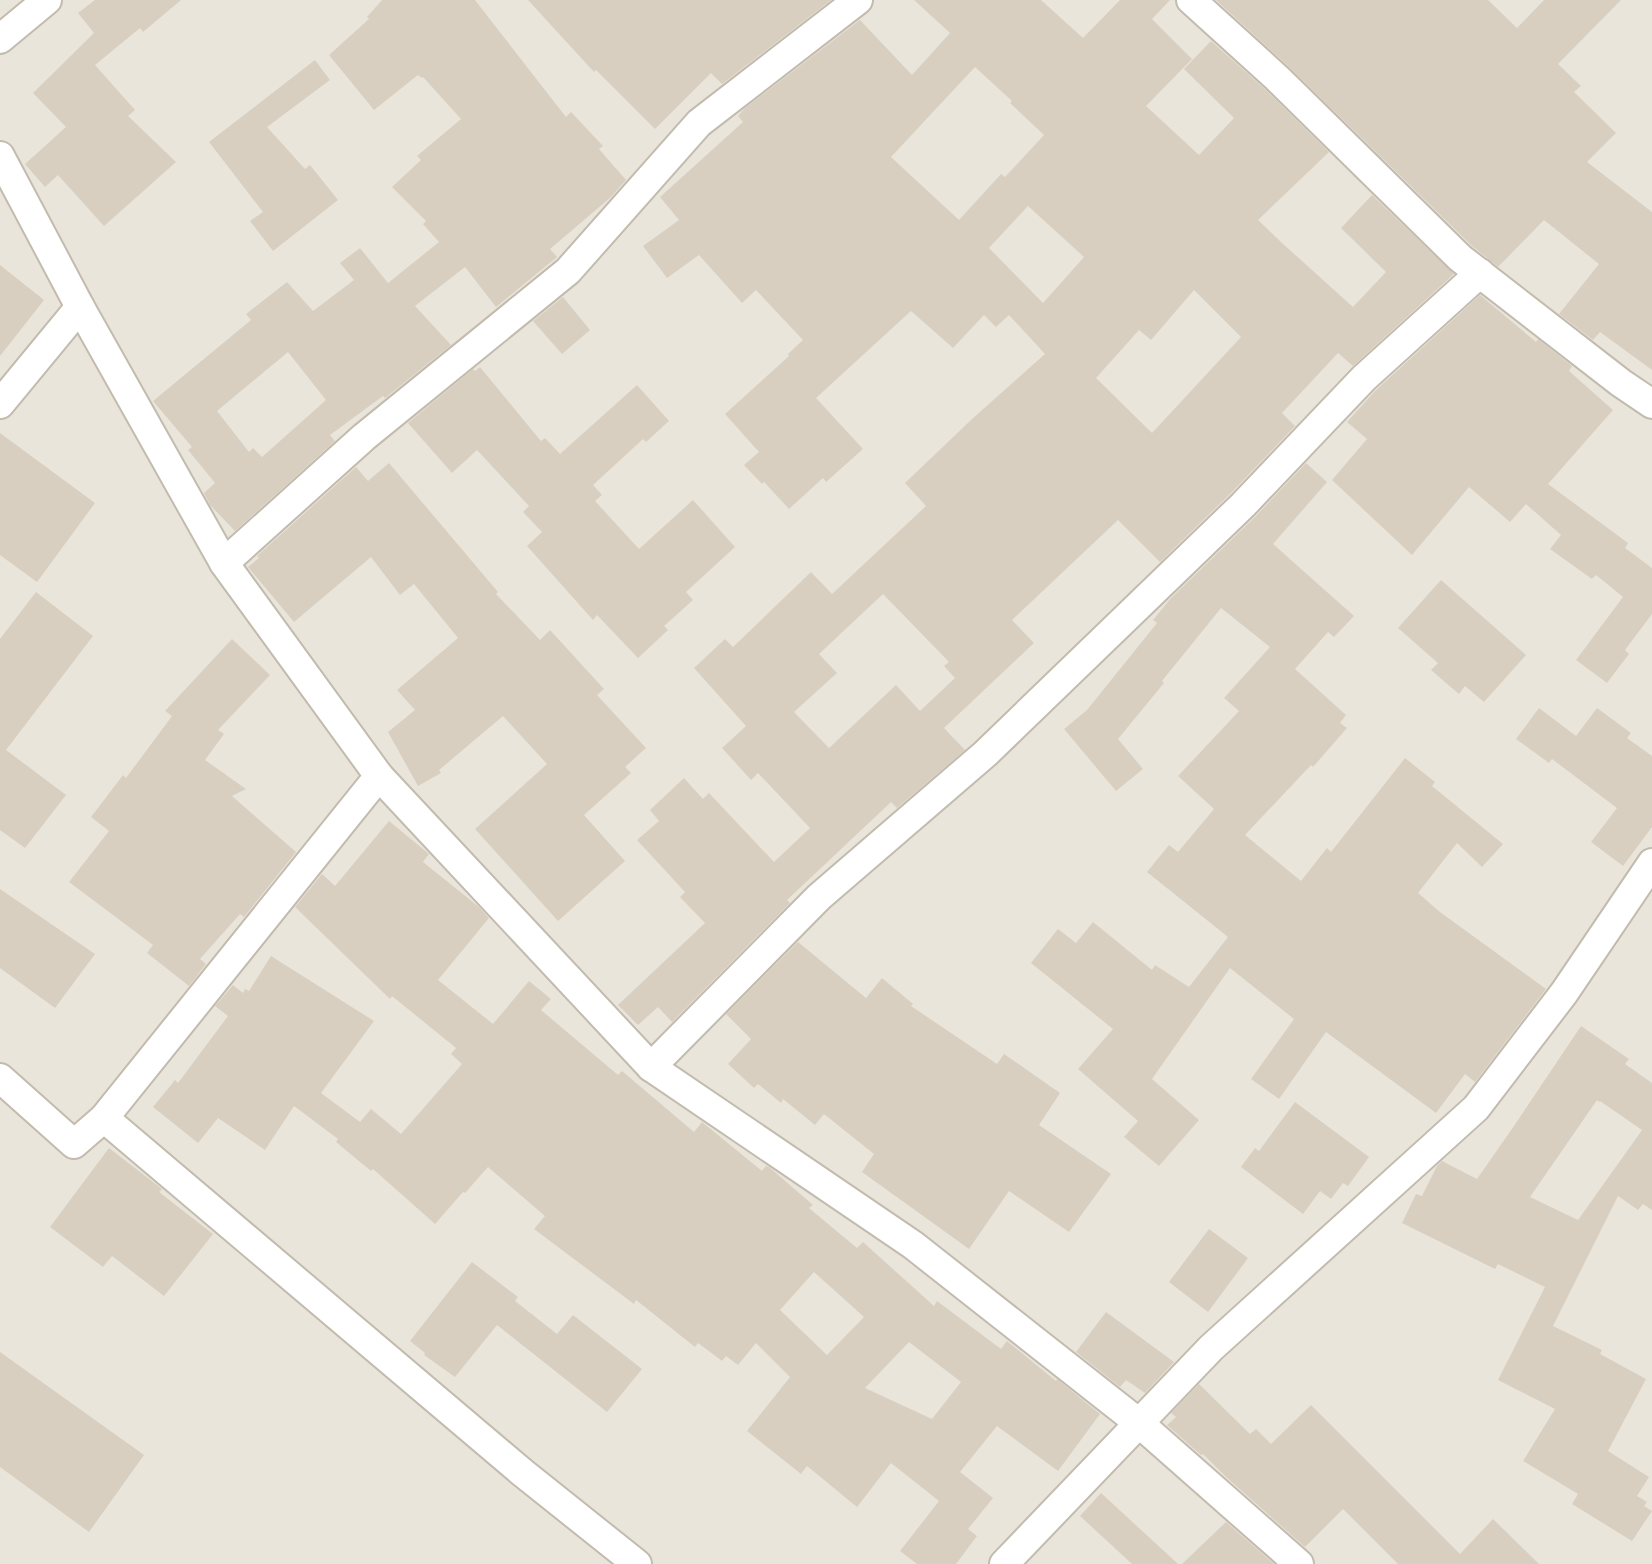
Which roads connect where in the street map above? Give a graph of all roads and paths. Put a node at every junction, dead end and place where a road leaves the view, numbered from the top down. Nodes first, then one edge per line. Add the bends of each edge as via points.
1 (47, 0) edge
2 (858, 0) edge
3 (1191, 0) edge
4 (0, 39) edge
5 (0, 156) edge
6 (1480, 273) junction
7 (80, 307) junction
8 (0, 404) edge
9 (1652, 404) edge
10 (224, 563) junction
11 (379, 776) junction
12 (1652, 863) edge
13 (650, 1067) junction
14 (0, 1078) edge
15 (104, 1118) junction
16 (1139, 1423) junction
17 (637, 1564) edge
18 (1004, 1564) edge
19 (1299, 1564) edge

1 - 4 street
2 - 10 street via 699,123 568,271 364,437
3 - 6 street
5 - 7 street
6 - 9 street
6 - 13 street via 1364,378 1243,505 985,754 819,897
7 - 8 street
7 - 10 street
10 - 11 street
11 - 13 street
11 - 15 street
12 - 16 street via 1564,993 1476,1108 1210,1348
13 - 16 street via 913,1245
14 - 15 street via 74,1143
15 - 17 street
16 - 18 street
16 - 19 street

